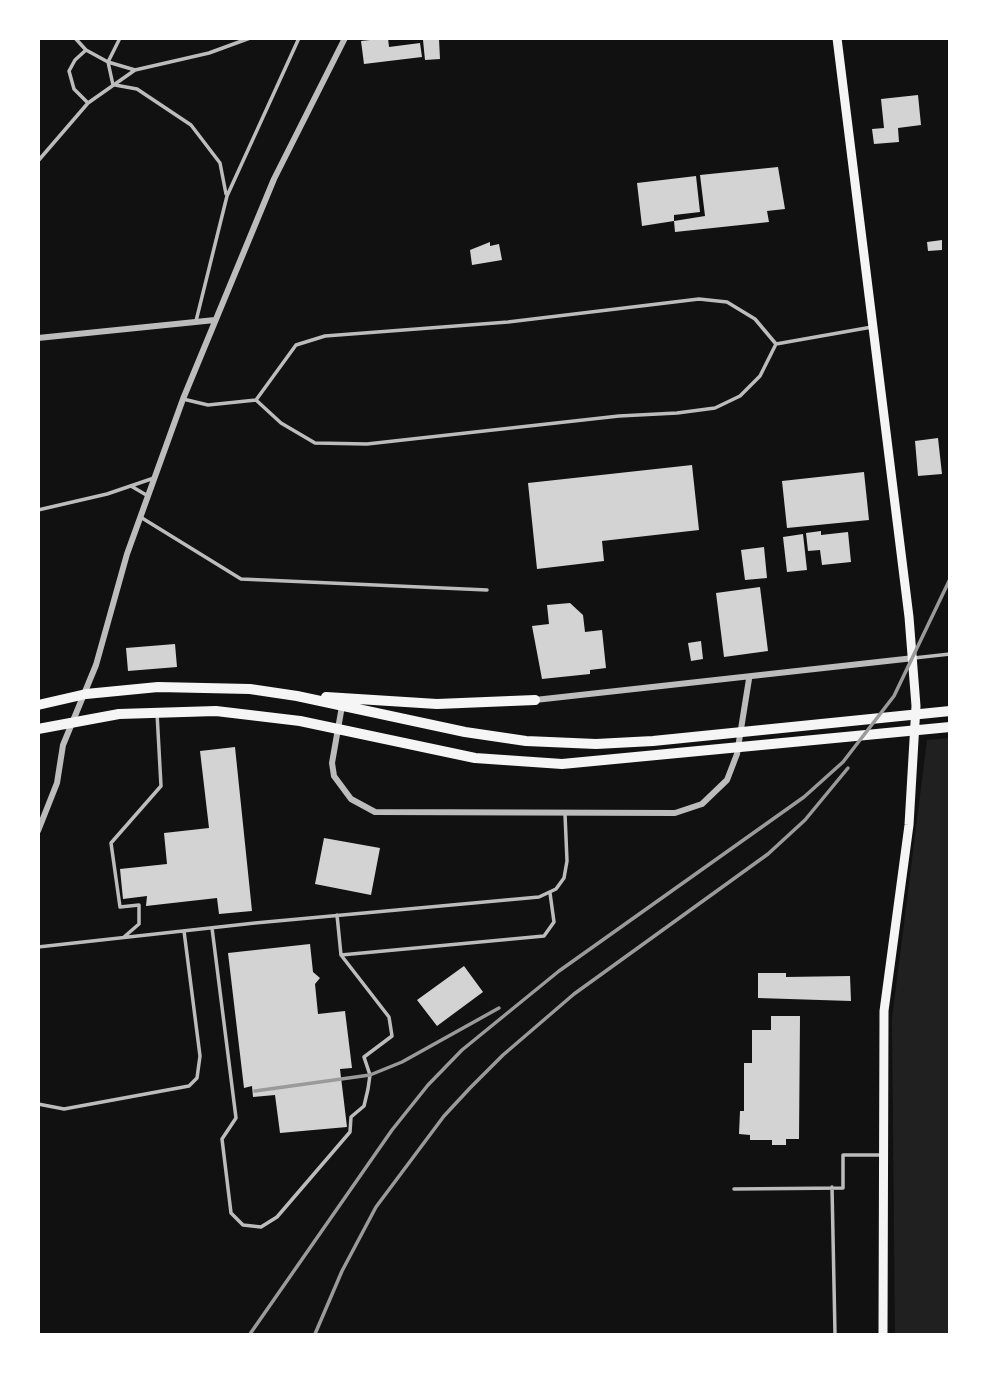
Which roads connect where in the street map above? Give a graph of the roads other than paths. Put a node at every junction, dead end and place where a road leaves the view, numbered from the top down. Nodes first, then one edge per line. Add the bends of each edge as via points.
1 (75, 38) edge
2 (120, 38) edge
3 (250, 38) edge
4 (299, 38) edge
5 (345, 38) edge
6 (837, 38) edge
7 (86, 50) junction
8 (108, 62) junction
9 (135, 71) junction
10 (113, 85) junction
11 (88, 103) junction
12 (38, 161) edge
13 (227, 196) junction
14 (215, 320) junction
15 (196, 321) junction
16 (872, 327) junction
17 (38, 338) edge
18 (776, 344) junction
19 (184, 399) junction
20 (257, 400) junction
21 (154, 478) junction
22 (130, 486) junction
23 (148, 496) junction
24 (38, 510) edge
25 (140, 517) junction
26 (487, 590) dead end
27 (950, 654) edge
28 (914, 659) junction
29 (748, 678) junction
30 (86, 694) junction
31 (297, 696) junction
32 (535, 700) joint
33 (38, 705) edge
34 (342, 706) junction
35 (157, 711) junction
36 (950, 711) edge
37 (75, 721) junction
38 (950, 727) edge
39 (38, 729) edge
40 (337, 729) junction
41 (565, 813) junction
42 (38, 831) edge
43 (550, 892) junction
44 (337, 915) junction
45 (212, 928) junction
46 (184, 931) junction
47 (122, 939) junction
48 (38, 947) edge
49 (341, 955) junction
50 (39, 1103) edge
51 (883, 1155) junction
52 (832, 1187) junction
53 (734, 1189) dead end
54 (835, 1335) edge
55 (883, 1335) edge

1 - 7 lane
2 - 8 lane
3 - 9 lane
4 - 13 lane
5 - 14 street via 286,153
6 - 16 main road
7 - 8 lane
7 - 11 lane via 69,71 74,89
8 - 9 lane
8 - 10 lane
9 - 10 lane
10 - 11 lane
10 - 13 lane via 137,89 191,125 220,163
11 - 12 lane
13 - 15 lane
14 - 15 street
14 - 19 street
15 - 17 street
16 - 18 lane
16 - 28 main road
18 - 20 lane via 760,376 740,396 715,408 677,413 367,444 315,443 281,423
18 - 20 lane via 755,319 727,302 699,299 508,322 325,336 296,345
19 - 20 lane via 208,405
19 - 21 street
21 - 22 lane
21 - 23 street
22 - 23 lane
22 - 24 lane
23 - 25 street
25 - 26 lane via 241,579
25 - 30 street
27 - 28 lane
28 - 29 street
28 - 51 main road via 909,825 884,1011
29 - 32 street
29 - 41 street via 731,771 702,804 675,813
30 - 31 main road via 188,686
30 - 33 main road
30 - 37 street
31 - 32 main road via 416,703
31 - 34 main road
34 - 36 main road via 465,732 596,744
34 - 40 street
35 - 37 main road
35 - 40 main road via 245,713
35 - 47 lane via 161,786 111,843 120,907 139,905 139,924
37 - 39 main road
37 - 42 street via 63,745 54,792
38 - 40 main road via 589,763 496,761
40 - 41 street via 332,763 336,781 351,799 375,812
41 - 43 lane via 566,871 560,885
43 - 44 lane via 530,898
43 - 49 lane via 554,922 544,936
44 - 45 lane
44 - 49 lane
45 - 46 lane
45 - 49 lane via 236,1118 222,1139 231,1213 243,1225 261,1227 277,1217 350,1132 351,1117 364,1106 368,1089 370,1075 364,1057 393,1037 389,1017
46 - 47 lane
46 - 50 lane via 200,1056 197,1079 189,1086 64,1109
47 - 48 lane
51 - 52 lane via 843,1155 843,1188
51 - 55 main road
52 - 53 lane
52 - 54 lane

